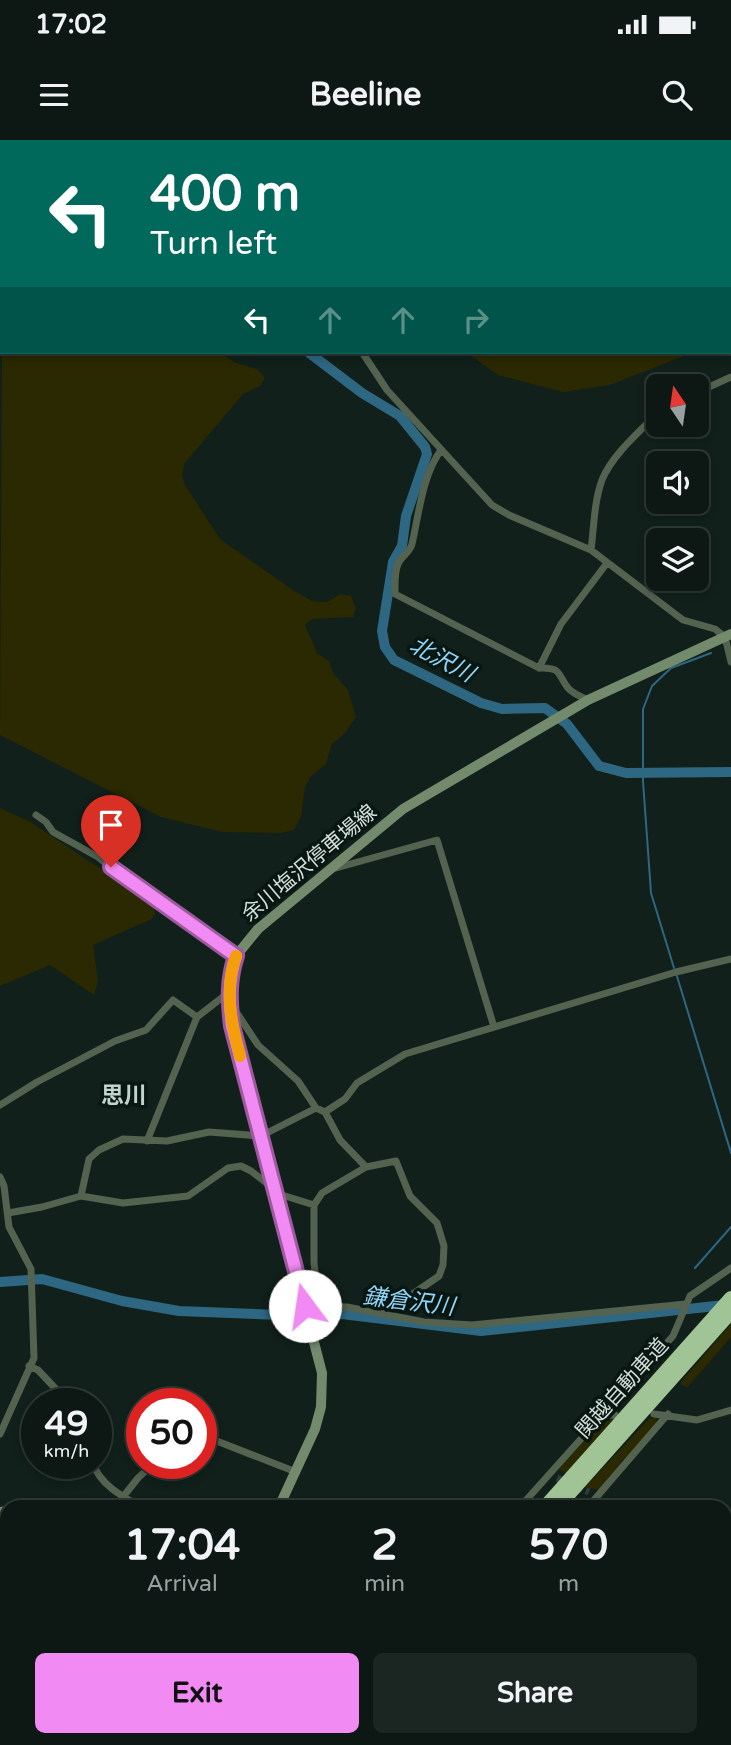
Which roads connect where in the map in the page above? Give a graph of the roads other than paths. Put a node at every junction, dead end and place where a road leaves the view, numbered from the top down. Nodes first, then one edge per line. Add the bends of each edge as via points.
1 (363, 354) edge
2 (731, 377) edge
3 (709, 388) edge
4 (646, 425) edge
5 (441, 450) junction
6 (591, 550) junction
7 (607, 564) junction
8 (728, 636) edge
9 (731, 662) edge
10 (539, 668) junction
11 (588, 700) junction
12 (36, 815) dead end
13 (326, 871) junction
14 (236, 956) junction
15 (731, 959) edge
16 (229, 998) junction
17 (197, 1017) junction
18 (494, 1027) junction
19 (0, 1105) edge
20 (316, 1108) junction
21 (325, 1112) junction
22 (261, 1136) junction
23 (147, 1141) junction
24 (366, 1167) junction
25 (0, 1177) edge
26 (275, 1189) junction
27 (81, 1196) junction
28 (314, 1205) junction
29 (8, 1213) junction
30 (731, 1268) edge
31 (731, 1298) edge
32 (318, 1305) junction
33 (305, 1306) junction
34 (684, 1306) junction
35 (731, 1312) edge
36 (385, 1313) junction
37 (710, 1328) junction
38 (29, 1366) junction
39 (55, 1388) edge
40 (731, 1410) edge
41 (654, 1414) dead end
42 (668, 1414) junction
43 (615, 1415) dead end
44 (601, 1416) junction
45 (0, 1434) edge
46 (217, 1441) edge
47 (296, 1472) junction
48 (103, 1479) edge
49 (138, 1479) edge
50 (122, 1496) junction
51 (119, 1500) edge
52 (129, 1500) edge
53 (282, 1500) edge
54 (527, 1500) edge
55 (551, 1500) edge
56 (564, 1500) edge
57 (591, 1500) edge

1 - 5 street via 387,390
2 - 3 street
4 - 6 street via 603,478
5 - 6 street via 492,505
5 - 10 street via 419,502 411,548 398,563 395,594
6 - 7 street
7 - 8 street via 684,620
7 - 10 street via 561,624
8 - 9 street
8 - 11 main road, 余川塩沢停車場線
10 - 11 street via 551,667 569,690
11 - 13 main road, 余川塩沢停車場線 via 403,809
12 - 14 street via 53,832 98,857
13 - 14 main road, 余川塩沢停車場線 via 258,929
13 - 18 street via 437,840
14 - 16 main road, 余川塩沢停車場線
15 - 18 street
16 - 17 street
16 - 20 street via 258,1045 298,1081
16 - 22 main road, 余川塩沢停車場線
17 - 19 street via 173,1000 146,1030 115,1041
17 - 23 street
18 - 21 street via 405,1054 357,1083 345,1099
20 - 21 street
20 - 22 street
21 - 24 street via 340,1140
22 - 23 street via 209,1132
22 - 26 main road, 余川塩沢停車場線
23 - 27 street via 123,1139 99,1150 89,1159
24 - 28 street via 322,1193
24 - 36 street via 396,1161 410,1196 437,1223 444,1246 439,1276
25 - 29 street
26 - 27 street via 241,1166 228,1168 188,1196 122,1203
26 - 28 street
26 - 33 main road, 余川塩沢停車場線
27 - 29 street
28 - 32 street
29 - 38 street via 9,1227 31,1269 34,1358
30 - 34 street via 690,1296
31 - 37 highway, 関越自動車道
32 - 33 street
32 - 36 street
33 - 47 main road, 余川塩沢停車場線 via 322,1373 321,1407
34 - 36 street via 471,1325 424,1322
34 - 44 street via 673,1336
35 - 37 highway, 関越自動車道
37 - 55 highway, 関越自動車道
37 - 56 highway, 関越自動車道
38 - 39 street
38 - 45 street
40 - 42 street via 697,1420
41 - 42 street
42 - 57 street
43 - 44 street
44 - 54 street
46 - 47 street
47 - 53 main road, 余川塩沢停車場線
48 - 50 street
49 - 50 street
50 - 51 street
50 - 52 street

